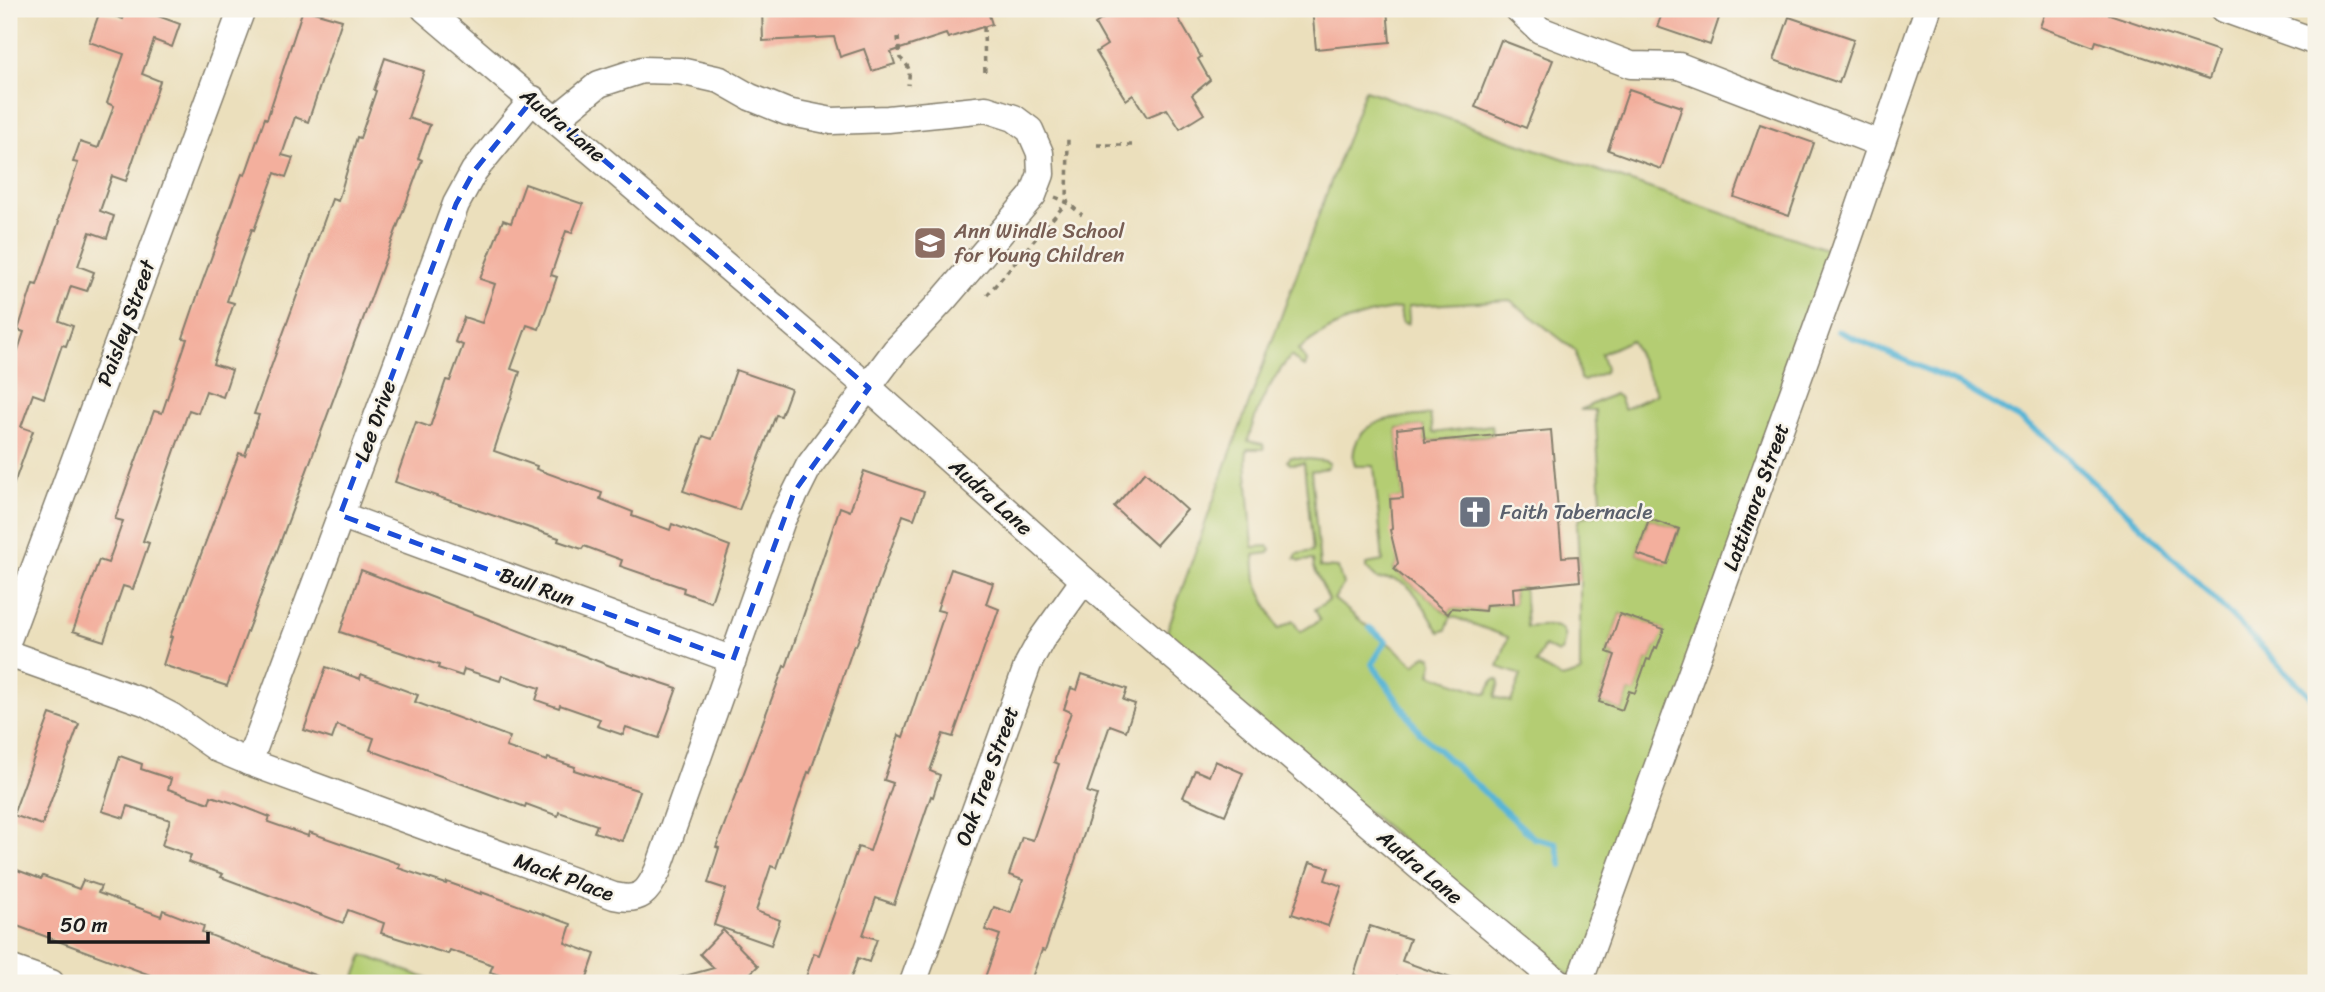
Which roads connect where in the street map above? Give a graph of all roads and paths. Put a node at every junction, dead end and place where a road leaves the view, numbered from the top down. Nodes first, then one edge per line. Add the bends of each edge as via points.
1 (242, 9) edge
2 (425, 9) edge
3 (1518, 9) edge
4 (1928, 9) edge
5 (2224, 9) edge
6 (2288, 19) edge
7 (984, 27) dead end
8 (898, 37) dead end
9 (2316, 42) edge
10 (985, 76) dead end
11 (908, 85) dead end
12 (533, 99) junction
13 (556, 119) junction
14 (1881, 144) junction
15 (1097, 145) dead end
16 (1132, 145) dead end
17 (1067, 202) dead end
18 (1082, 215) dead end
19 (869, 388) junction
20 (340, 515) junction
21 (1084, 580) junction
22 (9, 637) edge
23 (9, 654) edge
24 (733, 660) junction
25 (249, 762) junction
26 (9, 968) edge
27 (51, 983) edge
28 (913, 983) edge
29 (1559, 983) edge
30 (1579, 983) edge

1 - 22 street, Paisley Street
2 - 12 street, Audra Lane
3 - 14 street via 1539,30 1631,65 1679,66
4 - 14 street, Lattimore Street
5 - 6 street
6 - 9 street
7 - 10 path
8 - 11 path via 900,58 910,69
12 - 13 street, Audra Lane
12 - 20 street, Lee Drive via 474,172 456,204
13 - 19 street, Audra Lane
13 - 19 street, Mack Place via 599,83 642,70 680,71 720,80 786,112 832,121 986,109 1014,118 1030,130 1040,153 1041,174 1033,195 895,351
14 - 30 street, Lattimore Street
15 - 16 path
17 - 18 path
19 - 21 street, Audra Lane
19 - 24 street, Mack Place via 808,466 782,520
20 - 24 street, Bull Run
20 - 25 street, Lee Drive
21 - 28 street, Oak Tree Street via 1028,664
21 - 29 street, Audra Lane
23 - 25 street, Mack Place via 144,702 218,749
24 - 25 street, Mack Place via 654,878 635,898 614,895
26 - 27 street

